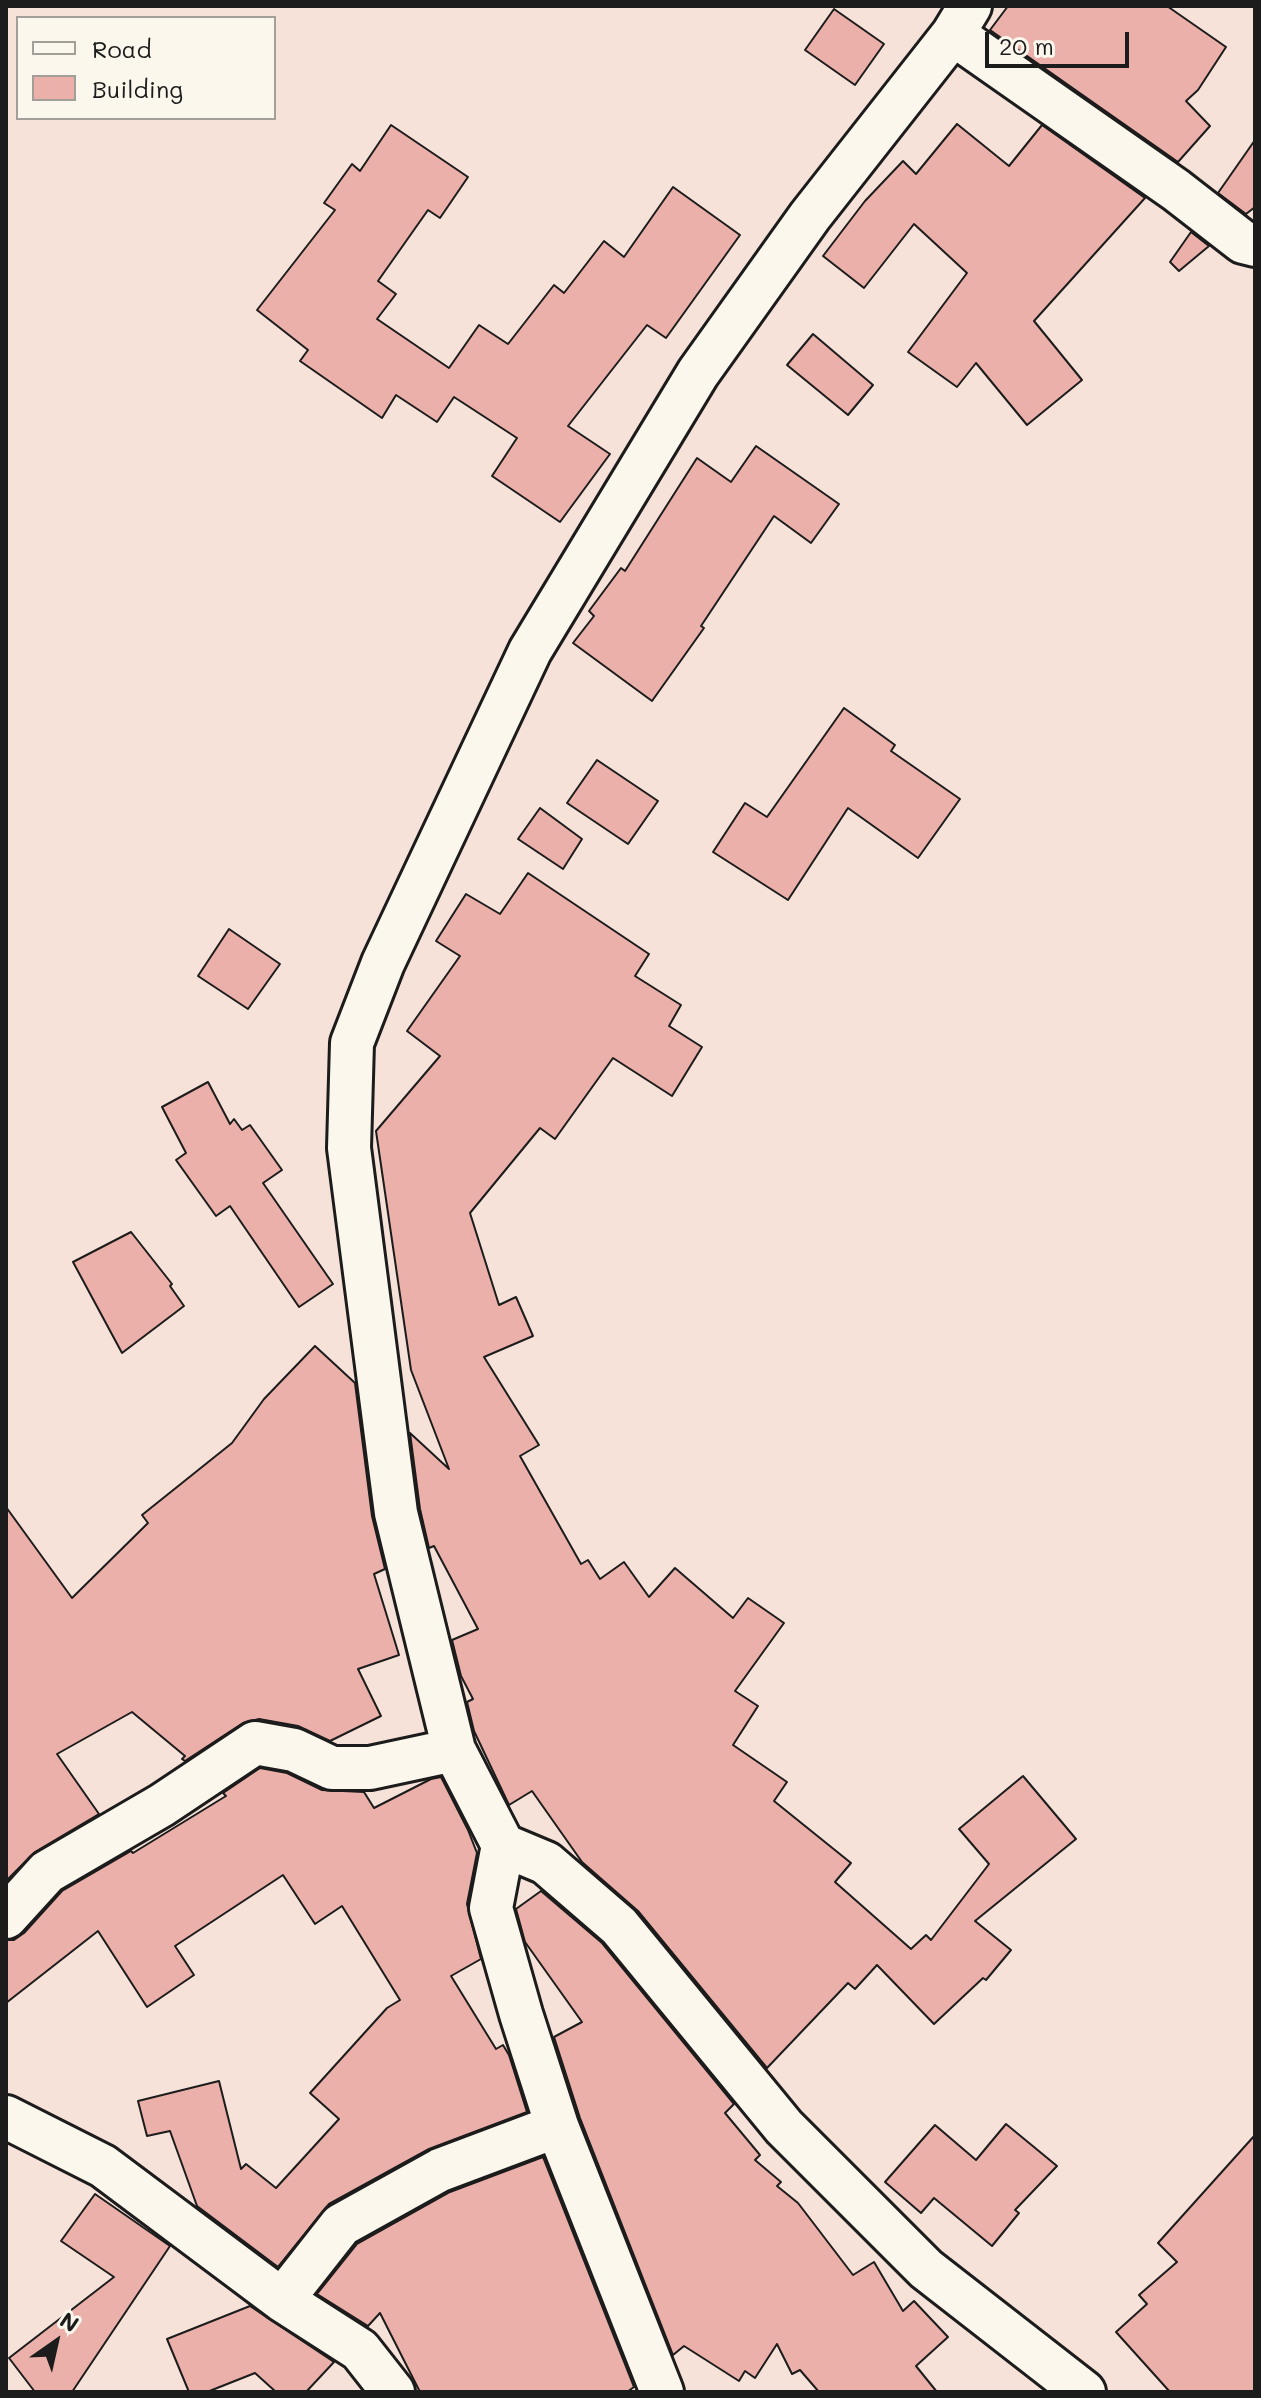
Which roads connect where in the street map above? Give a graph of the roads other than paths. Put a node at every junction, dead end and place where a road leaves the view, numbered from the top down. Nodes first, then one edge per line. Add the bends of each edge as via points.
1 (962, 20) edge
2 (1255, 245) edge
3 (454, 1750) junction
4 (503, 1845) junction
5 (6, 1917) edge
6 (6, 2117) edge
7 (557, 2126) junction
8 (282, 2300) junction
9 (393, 2392) edge
10 (662, 2392) edge
11 (1084, 2392) edge

1 - 2 street via 1243,242
1 - 3 street via 810,216 698,373 530,651 383,963 352,1043 349,1148 396,1513
3 - 4 street
3 - 5 street via 370,1768 332,1768 294,1750 255,1743 47,1872
4 - 7 street via 491,1908
4 - 11 street via 546,1863 619,1926 784,2127 926,2269
6 - 8 street via 103,2166
7 - 8 street via 440,2170 341,2225
7 - 10 street
8 - 9 street via 360,2350

